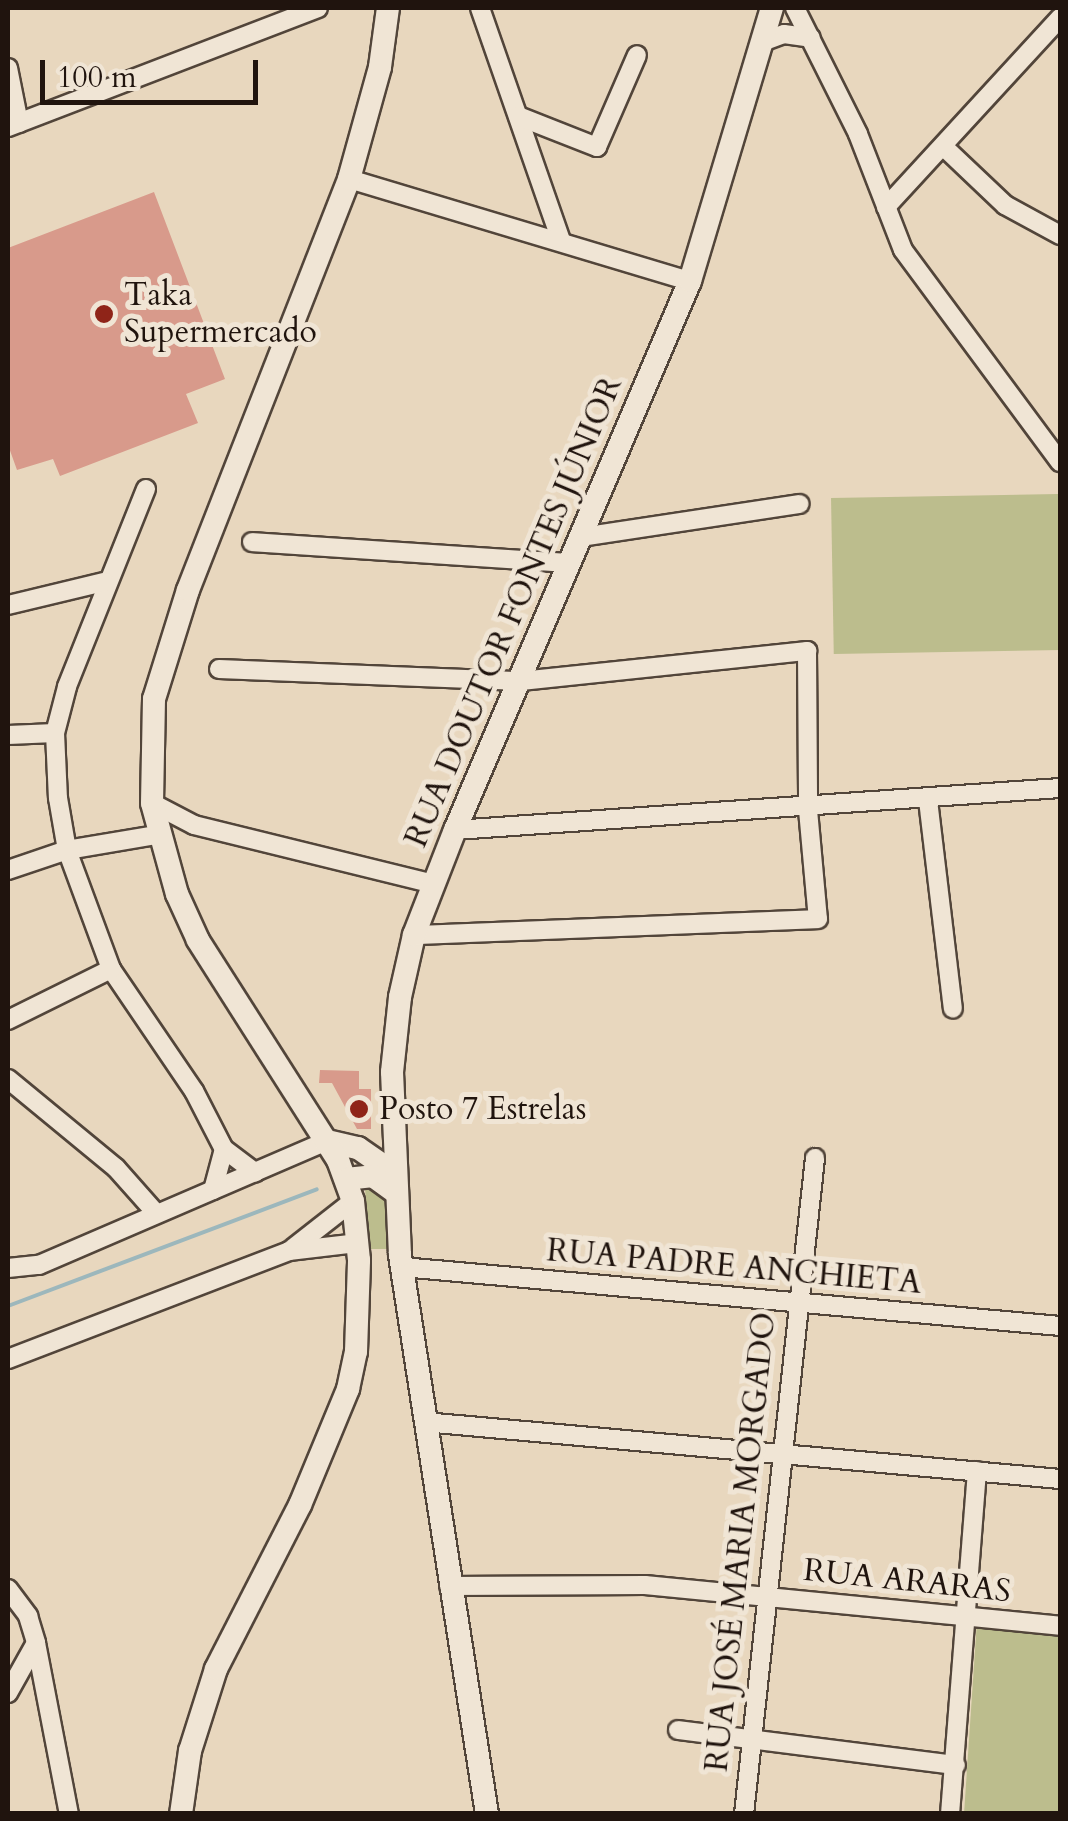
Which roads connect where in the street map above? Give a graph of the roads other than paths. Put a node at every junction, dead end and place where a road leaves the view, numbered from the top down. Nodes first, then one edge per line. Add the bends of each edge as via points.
1 (318, 8) edge
2 (388, 8) edge
3 (480, 8) edge
4 (772, 8) edge
5 (795, 8) edge
6 (1060, 18) edge
7 (811, 38) junction
8 (762, 42) junction
9 (637, 55) dead end
10 (8, 68) edge
11 (518, 116) junction
12 (13, 125) edge
13 (945, 148) junction
14 (349, 179) junction
15 (886, 206) junction
16 (1060, 235) edge
17 (560, 240) junction
18 (690, 281) junction
19 (1060, 462) edge
20 (146, 489) dead end
21 (800, 504) dead end
22 (581, 537) junction
23 (252, 542) dead end
24 (570, 563) junction
25 (104, 582) junction
26 (8, 605) edge
27 (220, 669) dead end
28 (521, 681) junction
29 (56, 733) junction
30 (8, 735) edge
31 (1060, 788) edge
32 (928, 800) junction
33 (152, 802) junction
34 (808, 810) junction
35 (456, 830) junction
36 (157, 835) junction
37 (66, 850) junction
38 (8, 870) edge
39 (434, 884) junction
40 (414, 935) junction
41 (110, 969) junction
42 (953, 1009) dead end
43 (8, 1020) edge
44 (8, 1079) edge
45 (328, 1142) junction
46 (224, 1149) junction
47 (815, 1158) dead end
48 (255, 1172) junction
49 (395, 1183) junction
50 (213, 1190) junction
51 (350, 1190) junction
52 (156, 1212) junction
53 (288, 1251) junction
54 (358, 1251) junction
55 (401, 1261) junction
56 (8, 1268) edge
57 (796, 1303) junction
58 (1060, 1326) edge
59 (8, 1359) edge
60 (424, 1422) junction
61 (780, 1451) junction
62 (977, 1471) junction
63 (1060, 1479) edge
64 (449, 1586) junction
65 (8, 1588) edge
66 (765, 1597) junction
67 (968, 1617) junction
68 (1060, 1626) edge
69 (36, 1643) junction
70 (45, 1686) junction
71 (8, 1692) edge
72 (678, 1730) dead end
73 (749, 1740) junction
74 (956, 1765) junction
75 (70, 1814) edge
76 (181, 1814) edge
77 (487, 1814) edge
78 (744, 1814) edge
79 (950, 1814) edge

1 - 12 street
2 - 14 street via 380,67
3 - 11 street
4 - 8 street, RUA DOUTOR FONTES JÚNIOR
5 - 7 street
6 - 13 street
7 - 8 street via 784,34
7 - 15 street
8 - 18 street, RUA DOUTOR FONTES JÚNIOR
9 - 11 street via 598,146
10 - 12 street
11 - 17 street
13 - 15 street
13 - 16 street via 1005,205
14 - 17 street
14 - 33 street via 165,658 150,746
15 - 19 street via 903,250
17 - 18 street
18 - 22 street, RUA DOUTOR FONTES JÚNIOR
20 - 25 street
21 - 22 street
22 - 24 street, RUA DOUTOR FONTES JÚNIOR
23 - 24 street
24 - 28 street, RUA DOUTOR FONTES JÚNIOR
25 - 26 street
25 - 29 street
27 - 28 street
28 - 34 street via 807,651
28 - 35 street, RUA DOUTOR FONTES JÚNIOR
29 - 30 street
29 - 37 street
31 - 32 street
32 - 34 street
32 - 42 street
33 - 36 street
33 - 39 street via 194,825
34 - 35 street
34 - 40 street via 818,920
35 - 39 street, RUA DOUTOR FONTES JÚNIOR
36 - 37 street
36 - 45 street via 198,940
37 - 38 street
37 - 41 street
39 - 40 street, RUA DOUTOR FONTES JÚNIOR
40 - 49 street, RUA DOUTOR FONTES JÚNIOR via 392,1072
41 - 43 street
41 - 46 street via 194,1091
44 - 52 street via 116,1168
45 - 48 street
45 - 49 street via 358,1148
45 - 51 street
46 - 48 street
46 - 50 street
47 - 57 street, RUA JOSÉ MARIA MORGADO
48 - 50 street
49 - 51 street via 373,1176
49 - 55 street, RUA DOUTOR FONTES JÚNIOR
50 - 52 street
51 - 53 street
51 - 54 street
52 - 56 street via 38,1265
53 - 54 street
53 - 59 street
54 - 76 street via 348,1389 300,1506 216,1669 190,1751
55 - 57 street, RUA PADRE ANCHIETA
55 - 60 street, RUA DOUTOR FONTES JÚNIOR
57 - 58 street, RUA PADRE ANCHIETA
57 - 61 street, RUA JOSÉ MARIA MORGADO
60 - 61 street
60 - 64 street, RUA DOUTOR FONTES JÚNIOR
61 - 62 street
61 - 66 street, RUA JOSÉ MARIA MORGADO
62 - 63 street
62 - 67 street
64 - 66 street, RUA ARARAS via 646,1585
64 - 77 street, RUA DOUTOR FONTES JÚNIOR
65 - 69 street via 28,1616
66 - 67 street, RUA ARARAS
66 - 73 street, RUA JOSÉ MARIA MORGADO
67 - 68 street, RUA ARARAS
67 - 74 street
69 - 70 street
69 - 71 street
70 - 71 street
70 - 75 street
72 - 73 street
73 - 74 street
73 - 78 street, RUA JOSÉ MARIA MORGADO
74 - 79 street

